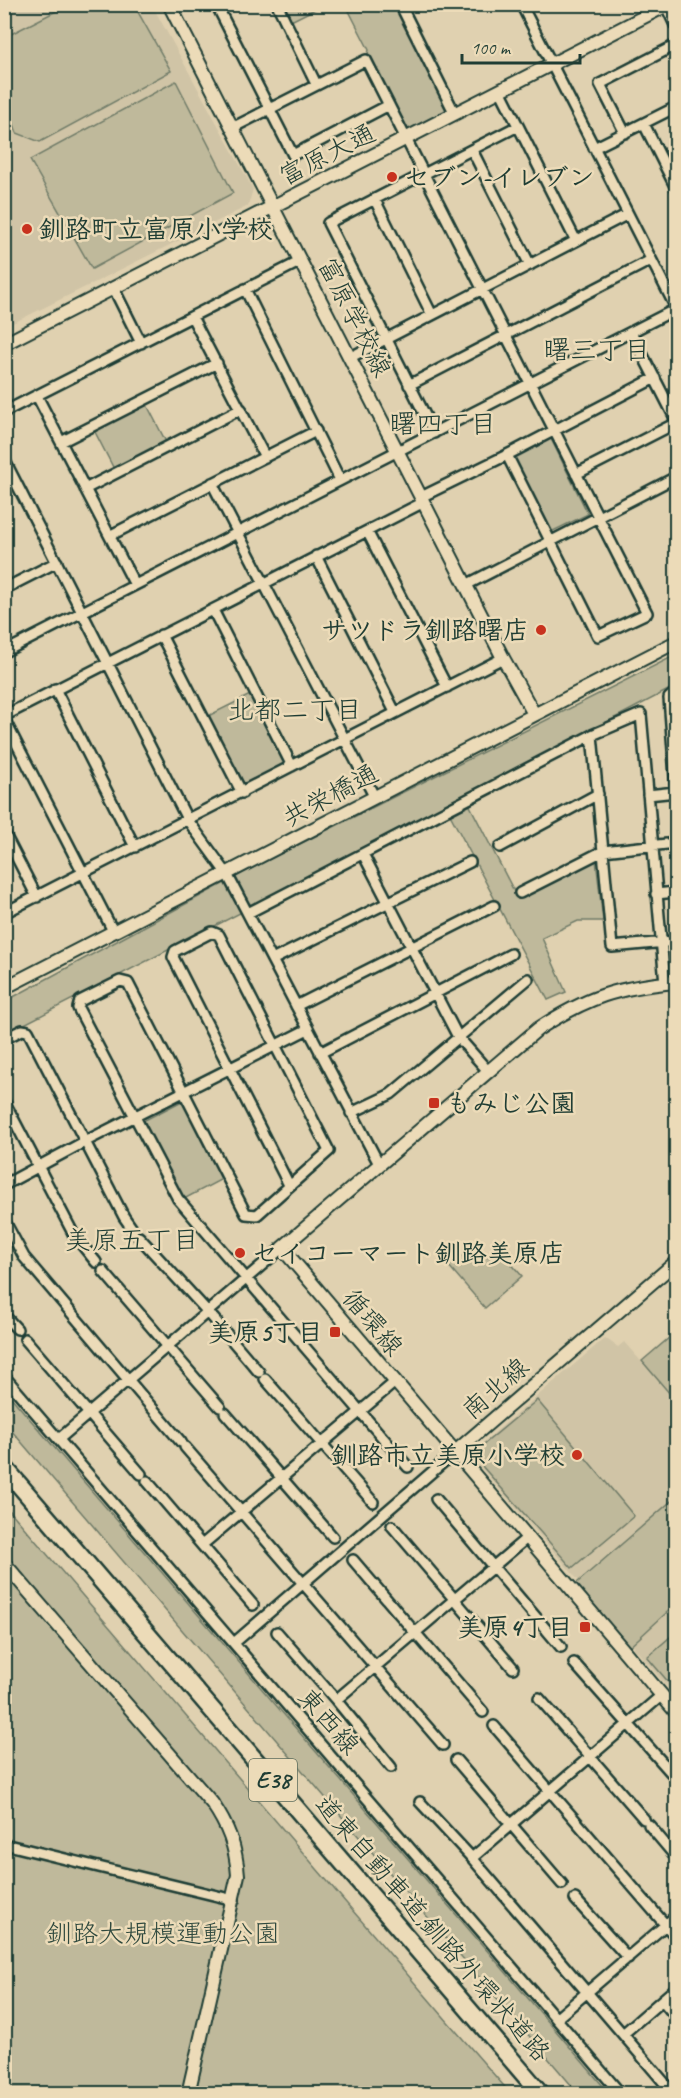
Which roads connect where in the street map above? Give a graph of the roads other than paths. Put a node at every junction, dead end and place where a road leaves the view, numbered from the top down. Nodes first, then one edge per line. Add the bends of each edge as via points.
1 (216, 4) edge
2 (278, 4) edge
3 (400, 4) edge
4 (521, 4) edge
5 (667, 5) edge
6 (172, 6) edge
7 (676, 27) edge
8 (676, 45) edge
9 (551, 64) junction
10 (316, 84) junction
11 (500, 90) junction
12 (389, 105) junction
13 (676, 107) edge
14 (269, 108) junction
15 (456, 114) junction
16 (644, 124) junction
17 (518, 126) junction
18 (232, 128) junction
19 (625, 133) junction
20 (406, 140) junction
21 (594, 148) junction
22 (472, 150) junction
23 (423, 175) junction
24 (676, 188) edge
25 (375, 200) junction
26 (274, 207) junction
27 (628, 214) junction
28 (576, 241) junction
29 (651, 260) junction
30 (301, 261) junction
31 (530, 265) junction
32 (114, 289) junction
33 (245, 289) junction
34 (482, 289) junction
35 (676, 309) edge
36 (432, 315) junction
37 (192, 317) junction
38 (631, 332) junction
39 (506, 334) junction
40 (385, 338) junction
41 (141, 343) junction
42 (4, 344) edge
43 (351, 357) junction
44 (216, 363) junction
45 (655, 378) junction
46 (531, 383) junction
47 (409, 385) junction
48 (37, 396) junction
49 (241, 409) junction
50 (4, 412) edge
51 (676, 422) edge
52 (554, 430) junction
53 (316, 431) junction
54 (434, 433) junction
55 (61, 442) junction
56 (399, 451) junction
57 (507, 455) junction
58 (265, 457) junction
59 (4, 459) edge
60 (576, 474) junction
61 (676, 477) edge
62 (340, 480) junction
63 (212, 483) junction
64 (85, 489) junction
65 (423, 499) junction
66 (598, 517) junction
67 (367, 531) junction
68 (238, 533) junction
69 (111, 535) junction
70 (549, 541) junction
71 (316, 556) junction
72 (57, 562) junction
73 (264, 583) junction
74 (135, 585) junction
75 (466, 585) junction
76 (4, 588) edge
77 (213, 610) junction
78 (83, 612) junction
79 (161, 635) junction
80 (676, 642) edge
81 (4, 652) edge
82 (503, 658) junction
83 (108, 662) junction
84 (447, 687) junction
85 (55, 689) junction
86 (676, 692) edge
87 (395, 712) junction
88 (534, 714) junction
89 (4, 717) edge
90 (592, 735) junction
91 (344, 740) junction
92 (292, 766) junction
93 (676, 791) edge
94 (242, 793) junction
95 (598, 794) junction
96 (648, 795) junction
97 (374, 796) junction
98 (188, 819) junction
99 (4, 833) edge
100 (676, 843) edge
101 (652, 845) junction
102 (135, 847) junction
103 (500, 848) dead end
104 (603, 850) junction
105 (363, 854) junction
106 (470, 862) dead end
107 (83, 873) junction
108 (227, 874) junction
109 (676, 892) edge
110 (520, 893) dead end
111 (656, 894) junction
112 (37, 897) junction
113 (388, 901) junction
114 (494, 906) dead end
115 (4, 913) edge
116 (248, 913) junction
117 (113, 931) junction
118 (676, 941) edge
119 (661, 942) junction
120 (412, 948) junction
121 (511, 954) dead end
122 (272, 960) junction
123 (528, 979) dead end
124 (671, 982) edge
125 (4, 988) edge
126 (435, 994) junction
127 (296, 1006) junction
128 (308, 1029) junction
129 (458, 1037) junction
130 (4, 1039) edge
131 (275, 1046) junction
132 (320, 1053) junction
133 (230, 1068) junction
134 (488, 1071) junction
135 (184, 1092) junction
136 (4, 1101) edge
137 (351, 1113) junction
138 (134, 1118) junction
139 (86, 1141) junction
140 (379, 1164) junction
141 (38, 1167) junction
142 (4, 1185) edge
143 (289, 1185) junction
144 (4, 1220) edge
145 (282, 1248) junction
146 (96, 1262) dead end
147 (676, 1262) edge
148 (103, 1271) dead end
149 (246, 1278) junction
150 (208, 1311) junction
151 (4, 1315) edge
152 (17, 1329) dead end
153 (25, 1339) dead end
154 (168, 1346) junction
155 (4, 1376) edge
156 (128, 1380) junction
157 (395, 1382) junction
158 (360, 1410) junction
159 (88, 1413) junction
160 (59, 1439) junction
161 (321, 1444) junction
162 (454, 1453) junction
163 (4, 1467) edge
164 (408, 1467) dead end
165 (4, 1477) edge
166 (282, 1478) junction
167 (436, 1499) dead end
168 (373, 1502) dead end
169 (243, 1511) junction
170 (392, 1526) dead end
171 (333, 1537) dead end
172 (528, 1537) junction
173 (202, 1545) junction
174 (353, 1560) dead end
175 (4, 1563) edge
176 (494, 1566) junction
177 (303, 1583) junction
178 (455, 1599) junction
179 (253, 1605) dead end
180 (277, 1632) dead end
181 (415, 1632) junction
182 (234, 1643) junction
183 (561, 1647) dead end
184 (574, 1663) dead end
185 (375, 1667) junction
186 (513, 1668) dead end
187 (662, 1695) junction
188 (539, 1698) dead end
189 (336, 1700) junction
190 (676, 1712) edge
191 (483, 1713) dead end
192 (629, 1723) junction
193 (494, 1726) dead end
194 (443, 1745) dead end
195 (591, 1757) junction
196 (456, 1760) dead end
197 (391, 1767) dead end
198 (676, 1778) edge
199 (551, 1791) junction
200 (420, 1802) dead end
201 (511, 1825) junction
202 (4, 1844) edge
203 (676, 1857) edge
204 (472, 1858) junction
205 (562, 1884) dead end
206 (234, 1899) junction
207 (575, 1899) dead end
208 (676, 1916) edge
209 (666, 1925) junction
210 (676, 1937) edge
211 (627, 1958) junction
212 (676, 1988) edge
213 (588, 1993) junction
214 (662, 2000) junction
215 (676, 2017) edge
216 (556, 2018) junction
217 (622, 2034) junction
218 (188, 2094) edge
219 (534, 2094) edge
220 (541, 2094) edge
221 (621, 2094) edge
222 (674, 2094) edge

1 - 14 street
2 - 10 street
3 - 15 street
4 - 9 street
5 - 7 street
5 - 9 street, 富原大通
6 - 18 street, 富原学校線
8 - 19 street via 600,84
9 - 11 street, 富原大通
9 - 21 street
10 - 12 street via 366,60
10 - 14 street
11 - 15 street, 富原大通
11 - 17 street
12 - 14 street via 292,154
12 - 20 street
13 - 16 street
14 - 18 street
15 - 20 street, 富原大通
16 - 19 street
16 - 24 street
17 - 22 street
17 - 28 street
18 - 26 street, 富原学校線
19 - 21 street
20 - 23 street
20 - 26 street, 富原大通
21 - 27 street
22 - 23 street
22 - 31 street
23 - 25 street
23 - 34 street
25 - 36 street
25 - 40 street via 328,224
26 - 30 street, 富原学校線
26 - 32 street, 富原大通
27 - 28 street
27 - 29 street
28 - 31 street
29 - 35 street
29 - 39 street
30 - 33 street
30 - 43 street, 富原学校線
31 - 34 street
32 - 41 street
32 - 42 street, 富原大通
33 - 37 street
33 - 53 street
34 - 36 street
34 - 39 street
35 - 38 street
36 - 40 street
37 - 41 street
37 - 44 street
38 - 45 street
38 - 46 street
39 - 46 street
39 - 47 street
40 - 43 street
40 - 47 street
41 - 48 street
43 - 56 street, 富原学校線
44 - 49 street
44 - 55 street
45 - 51 street
45 - 52 street
46 - 52 street
46 - 54 street
47 - 54 street
48 - 50 street
48 - 55 street
49 - 58 street
49 - 64 street
51 - 60 street
52 - 57 street
52 - 60 street
53 - 58 street
53 - 62 street
54 - 56 street
55 - 64 street
56 - 62 street
56 - 65 street, 富原学校線
57 - 65 street
57 - 70 street
58 - 63 street
59 - 72 street
60 - 66 street
61 - 66 street
62 - 68 street
63 - 68 street
63 - 69 street
64 - 69 street
65 - 67 street
65 - 75 street, 富原学校線
66 - 70 street
66 - 70 street via 647,613 598,636
67 - 71 street
67 - 84 street
68 - 73 street
68 - 74 street
69 - 74 street
70 - 75 street
71 - 73 street
71 - 87 street
72 - 76 street
72 - 78 street
73 - 77 street
73 - 91 street
74 - 78 street
75 - 82 street, 富原学校線
77 - 79 street
77 - 92 street
78 - 81 street
78 - 83 street
79 - 83 street
79 - 94 street
80 - 88 street, 共栄橋通
82 - 84 street
82 - 88 street, 富原学校線
83 - 85 street
83 - 98 street
84 - 87 street
85 - 89 street
85 - 102 street
86 - 93 street via 669,698
87 - 91 street
88 - 97 street, 共栄橋通
89 - 107 street
90 - 95 street
90 - 96 street via 640,714
90 - 105 street
91 - 92 street
91 - 97 street
92 - 94 street
93 - 96 street
94 - 98 street
95 - 103 street
95 - 104 street
96 - 101 street
97 - 108 street, 共栄橋通
98 - 102 street
98 - 108 street
99 - 112 street
100 - 101 street
101 - 104 street
101 - 111 street
102 - 107 street
104 - 110 street
104 - 119 street via 612,947
105 - 113 street
105 - 116 street
106 - 113 street
107 - 112 street
107 - 117 street
108 - 116 street
108 - 117 street, 共栄橋通
109 - 111 street
111 - 119 street
112 - 115 street
113 - 120 street
113 - 122 street
114 - 120 street
116 - 122 street
117 - 125 street, 共栄橋通
118 - 119 street
119 - 124 street
120 - 126 street
120 - 127 street
121 - 126 street
122 - 127 street
123 - 129 street
124 - 134 street via 623,989 580,1004 538,1029
126 - 129 street
126 - 132 street
127 - 128 street
128 - 131 street
128 - 132 street
129 - 134 street
129 - 137 street via 392,1094
130 - 139 street via 28,1031
131 - 133 street
131 - 133 street via 219,935 212,932 175,951 173,957
131 - 143 street via 329,1151
132 - 137 street
133 - 135 street
133 - 143 street
134 - 140 street
135 - 138 street
135 - 138 street via 128,983 120,981 80,1001 78,1008
135 - 143 street via 246,1214 257,1215
136 - 141 street
137 - 140 street
138 - 139 street
138 - 149 street via 178,1199
139 - 141 street
139 - 150 street via 124,1217
140 - 145 street
141 - 142 street
141 - 146 street via 74,1235
144 - 156 street via 24,1257
145 - 149 street
145 - 157 street, 循環線
147 - 162 street, 南北線
148 - 154 street
149 - 150 street
149 - 158 street
150 - 154 street
150 - 161 street
151 - 152 street
153 - 159 street
154 - 156 street
154 - 166 street
155 - 160 street, 東西線
156 - 159 street
156 - 169 street
157 - 158 street
157 - 162 street, 循環線
158 - 161 street
158 - 164 street
159 - 160 street
159 - 173 street
160 - 182 street, 東西線
161 - 166 street
161 - 168 street
162 - 172 street, 循環線
162 - 177 street, 南北線
163 - 220 highway, 道東自動車道;釧路外環状道路 / E38
165 - 219 highway, 道東自動車道;釧路外環状道路 / E38
166 - 169 street
166 - 171 street
167 - 176 street
169 - 173 street
169 - 177 street
170 - 178 street
172 - 176 street
172 - 187 street, 循環線
173 - 179 street
174 - 181 street
175 - 206 street via 212,1803 224,1821 237,1856
176 - 178 street
176 - 183 street
177 - 182 street, 南北線
177 - 185 street
178 - 181 street
178 - 186 street
180 - 189 street
181 - 185 street
181 - 191 street
182 - 216 street, 東西線
184 - 192 street
185 - 189 street
185 - 194 street
187 - 190 street, 循環線
187 - 192 street
188 - 195 street
189 - 197 street
192 - 195 street
192 - 198 street
193 - 199 street
195 - 199 street
195 - 203 street
196 - 201 street
199 - 201 street
199 - 209 street
200 - 204 street
201 - 204 street
201 - 205 street
202 - 206 street
204 - 213 street
206 - 218 street
207 - 211 street
208 - 209 street
209 - 210 street
209 - 211 street
211 - 213 street
212 - 214 street
213 - 216 street
213 - 217 street
214 - 215 street
214 - 217 street
216 - 221 street, 東西線
217 - 222 street

